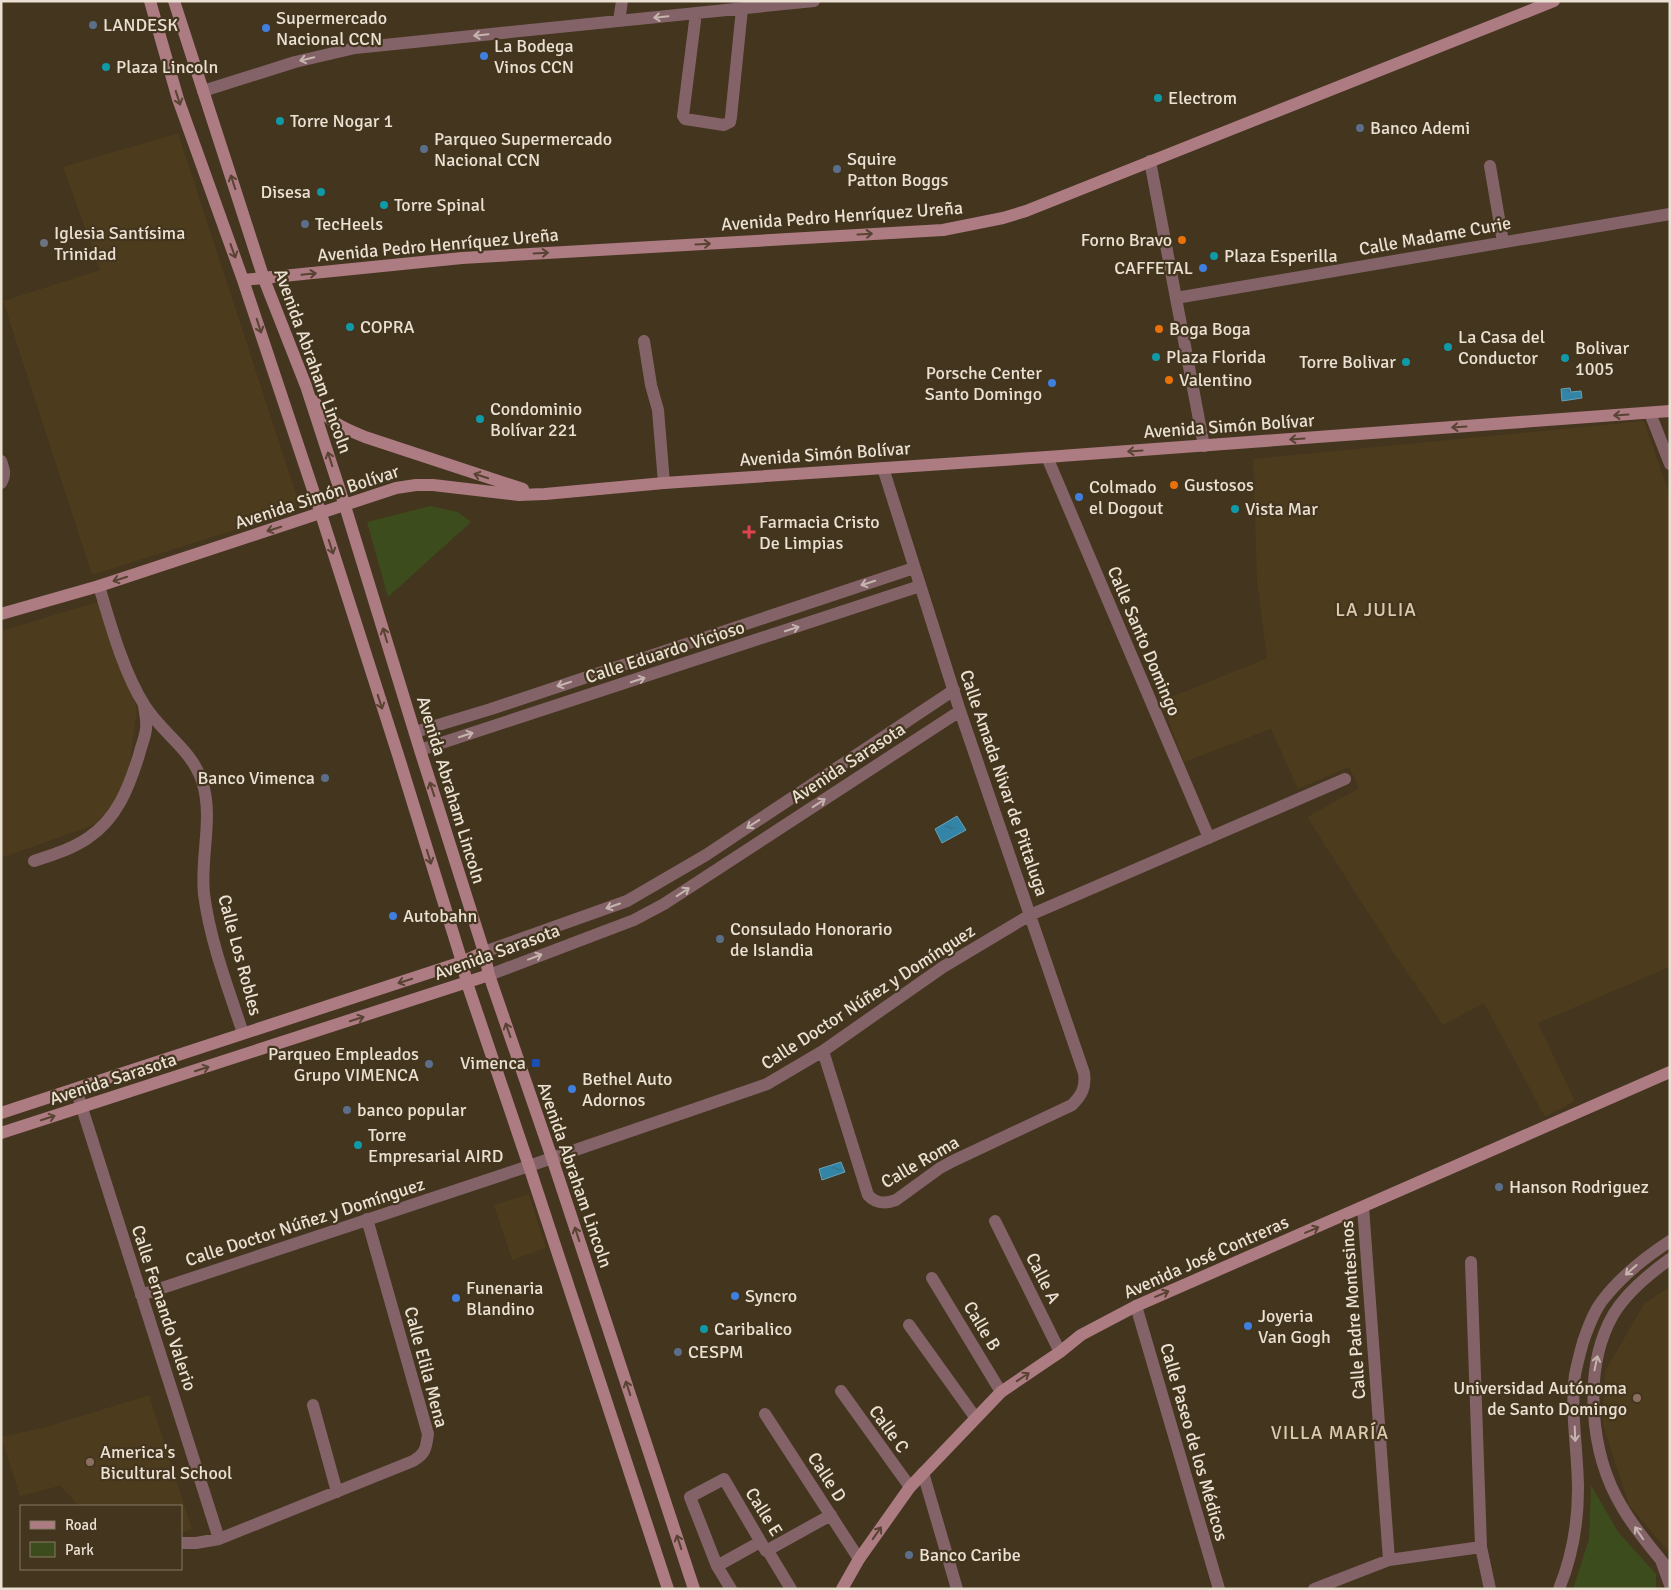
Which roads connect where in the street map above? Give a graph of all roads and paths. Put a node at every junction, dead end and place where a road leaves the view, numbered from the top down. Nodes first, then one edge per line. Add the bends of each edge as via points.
1 (150, 1) edge
2 (174, 1) edge
3 (622, 1) edge
4 (1554, 1) edge
5 (807, 2) edge
6 (742, 9) junction
7 (696, 13) junction
8 (619, 21) junction
9 (203, 91) junction
10 (1150, 161) junction
11 (1490, 166) dead end
12 (1670, 214) edge
13 (1503, 242) junction
14 (264, 279) junction
15 (243, 280) junction
16 (1176, 298) junction
17 (644, 341) dead end
18 (306, 386) junction
19 (1670, 411) edge
20 (1650, 412) junction
21 (1204, 446) junction
22 (1047, 457) junction
23 (1, 461) edge
24 (1670, 464) edge
25 (883, 468) junction
26 (1, 483) edge
27 (664, 483) junction
28 (545, 494) junction
29 (345, 506) junction
30 (321, 514) junction
31 (914, 568) junction
32 (100, 586) junction
33 (920, 586) junction
34 (1, 614) edge
35 (612, 669) junction
36 (619, 686) junction
37 (954, 690) junction
38 (144, 706) junction
39 (960, 711) junction
40 (415, 732) junction
41 (393, 741) junction
42 (420, 750) junction
43 (399, 758) junction
44 (845, 763) junction
45 (857, 779) junction
46 (1345, 779) dead end
47 (1209, 838) junction
48 (706, 855) junction
49 (34, 861) dead end
50 (716, 870) junction
51 (1030, 915) junction
52 (484, 952) junction
53 (462, 962) junction
54 (489, 975) junction
55 (467, 983) junction
56 (243, 1033) junction
57 (823, 1051) junction
58 (1670, 1072) edge
59 (76, 1089) junction
60 (1072, 1105) joint
61 (82, 1107) junction
62 (1, 1113) edge
63 (1, 1133) edge
64 (552, 1158) junction
65 (529, 1166) junction
66 (1363, 1208) junction
67 (367, 1220) junction
68 (995, 1221) dead end
69 (1670, 1241) edge
70 (1670, 1260) edge
71 (1471, 1262) dead end
72 (932, 1278) dead end
73 (141, 1295) junction
74 (1136, 1306) junction
75 (909, 1325) dead end
76 (1060, 1352) junction
77 (841, 1391) dead end
78 (1001, 1392) junction
79 (312, 1405) dead end
80 (765, 1414) dead end
81 (975, 1417) junction
82 (923, 1473) junction
83 (910, 1488) junction
84 (337, 1492) junction
85 (831, 1515) junction
86 (219, 1539) junction
87 (182, 1543) edge
88 (764, 1546) junction
89 (1481, 1547) junction
90 (859, 1559) junction
91 (1389, 1560) junction
92 (1661, 1560) junction
93 (716, 1566) junction
94 (1670, 1571) edge
95 (1670, 1585) edge
96 (668, 1589) edge
97 (694, 1589) edge
98 (731, 1589) edge
99 (792, 1589) edge
100 (842, 1589) edge
101 (957, 1589) edge
102 (1219, 1589) edge
103 (1314, 1589) edge
104 (1490, 1589) edge
105 (1559, 1589) edge

1 -> 15 main road via 178,99
2 - 9 main road, Avenida Abraham Lincoln
3 - 8 street
4 - 10 main road, Avenida Pedro Henríquez Ureña
5 - 6 street
6 - 7 street
6 - 7 street via 732,117 724,125 685,119 683,116
7 -> 8 street
8 -> 9 street via 355,48
14 -> 9 main road, Avenida Abraham Lincoln
14 -> 10 main road, Avenida Pedro Henríquez Ureña via 462,258 943,230 1026,211
10 - 16 street
11 - 13 street
12 - 13 street, Calle Madame Curie
13 - 16 street, Calle Madame Curie
14 - 15 main road, Avenida Pedro Henríquez Ureña
14 - 18 main road, Avenida Abraham Lincoln
15 -> 30 main road
16 - 21 street
17 - 27 street via 658,410
28 -> 18 main road via 342,427 327,418
29 -> 18 main road, Avenida Abraham Lincoln
19 - 20 main road, Avenida Simón Bolívar
20 -> 21 main road, Avenida Simón Bolívar
20 - 24 street
21 -> 22 main road, Avenida Simón Bolívar
22 - 25 main road, Avenida Simón Bolívar
22 - 47 street, Calle Santo Domingo
23 - 26 street via 4,478
25 - 27 main road, Avenida Simón Bolívar
25 - 31 street, Calle Amada Nivar de Pittaluga
27 - 28 main road, Avenida Simón Bolívar
28 - 29 main road, Avenida Simón Bolívar via 519,495 416,485 396,488
29 - 30 main road, Avenida Simón Bolívar
40 -> 29 main road, Avenida Abraham Lincoln
30 -> 32 main road, Avenida Simón Bolívar
30 -> 41 main road
31 - 33 street, Calle Amada Nivar de Pittaluga
31 -> 35 street, Calle Eduardo Vicioso
32 - 34 main road, Avenida Simón Bolívar
32 - 38 street, Calle Los Robles via 130,679
36 -> 33 street, Calle Eduardo Vicioso
33 - 37 street, Calle Amada Nivar de Pittaluga
35 - 36 street
35 -> 40 street, Calle Eduardo Vicioso
42 -> 36 street, Calle Eduardo Vicioso
37 - 39 street, Calle Amada Nivar de Pittaluga
37 - 44 street, Avenida Sarasota
38 - 49 street via 144,739 120,804 87,839
38 - 56 street, Calle Los Robles via 157,724 188,754 202,782 208,810 204,879 206,906
39 - 45 street, Avenida Sarasota
39 - 51 street, Calle Amada Nivar de Pittaluga
40 - 41 main road
40 - 42 main road, Avenida Abraham Lincoln
41 - 43 main road
42 - 43 main road
52 -> 42 main road, Avenida Abraham Lincoln
43 -> 53 main road
44 - 45 street
44 -> 48 street, Avenida Sarasota
50 -> 45 street, Avenida Sarasota
46 - 47 street, Calle Doctor Núñez y Domínguez
47 - 51 street, Calle Doctor Núñez y Domínguez
48 - 50 street
48 -> 52 street, Avenida Sarasota via 627,901
54 -> 50 street, Avenida Sarasota via 634,920
51 - 57 street, Calle Doctor Núñez y Domínguez via 943,968
51 - 60 street, Calle Amada Nivar de Pittaluga via 1084,1073 1083,1090
52 - 53 main road, Avenida Sarasota
52 - 54 main road, Avenida Abraham Lincoln
53 - 55 main road
53 -> 56 main road, Avenida Sarasota
54 - 55 main road, Avenida Sarasota
64 -> 54 main road, Avenida Abraham Lincoln
61 -> 55 main road, Avenida Sarasota
55 - 65 main road
56 - 59 main road, Avenida Sarasota
57 - 60 street, Calle Roma via 868,1195 880,1203 896,1200 940,1168
57 - 64 street, Calle Doctor Núñez y Domínguez via 767,1084
58 - 66 main road, Avenida José Contreras
59 - 61 street, Calle Fernando Valerio
59 - 62 main road, Avenida Sarasota
63 -> 61 main road, Avenida Sarasota
61 - 73 street, Calle Fernando Valerio
64 - 65 street, Calle Doctor Núñez y Domínguez
97 -> 64 main road, Avenida Abraham Lincoln
65 - 67 street, Calle Doctor Núñez y Domínguez
65 - 96 main road
74 -> 66 main road, Avenida José Contreras
66 - 91 street, Calle Padre Montesinos
67 - 73 street, Calle Doctor Núñez y Domínguez
67 - 84 street, Calle Elila Mena via 428,1434 426,1448 420,1457
68 - 76 street, Calle A
69 -> 105 street via 1638,1264 1612,1290 1596,1311 1585,1336 1575,1377 1578,1490 1575,1533
92 -> 70 street via 1622,1507 1610,1483 1597,1438 1593,1383 1598,1354 1614,1313 1655,1270
71 - 89 street
72 - 78 street, Calle B
73 - 86 street, Calle Fernando Valerio
74 - 76 main road, Avenida José Contreras via 1081,1335
74 - 102 street, Calle Paseo de los Médicos
75 - 81 street
78 -> 76 main road, Avenida José Contreras
77 - 83 street, Calle C
78 - 81 main road, Avenida José Contreras
79 - 84 street
80 - 85 street, Calle D
81 - 82 main road, Avenida José Contreras
82 - 83 main road, Avenida José Contreras
82 - 101 street
90 -> 83 main road, Avenida José Contreras
84 - 86 street, Calle Elila Mena
85 - 88 street, Calle E
85 - 90 street, Calle D
86 - 87 street, Calle Elila Mena
88 - 93 street
88 - 93 street, Calle E via 724,1479 690,1497
88 - 99 street
89 - 91 street
89 - 104 street
90 - 100 main road, Avenida José Contreras
91 - 103 street
92 - 94 street
92 - 95 street
93 - 98 street

